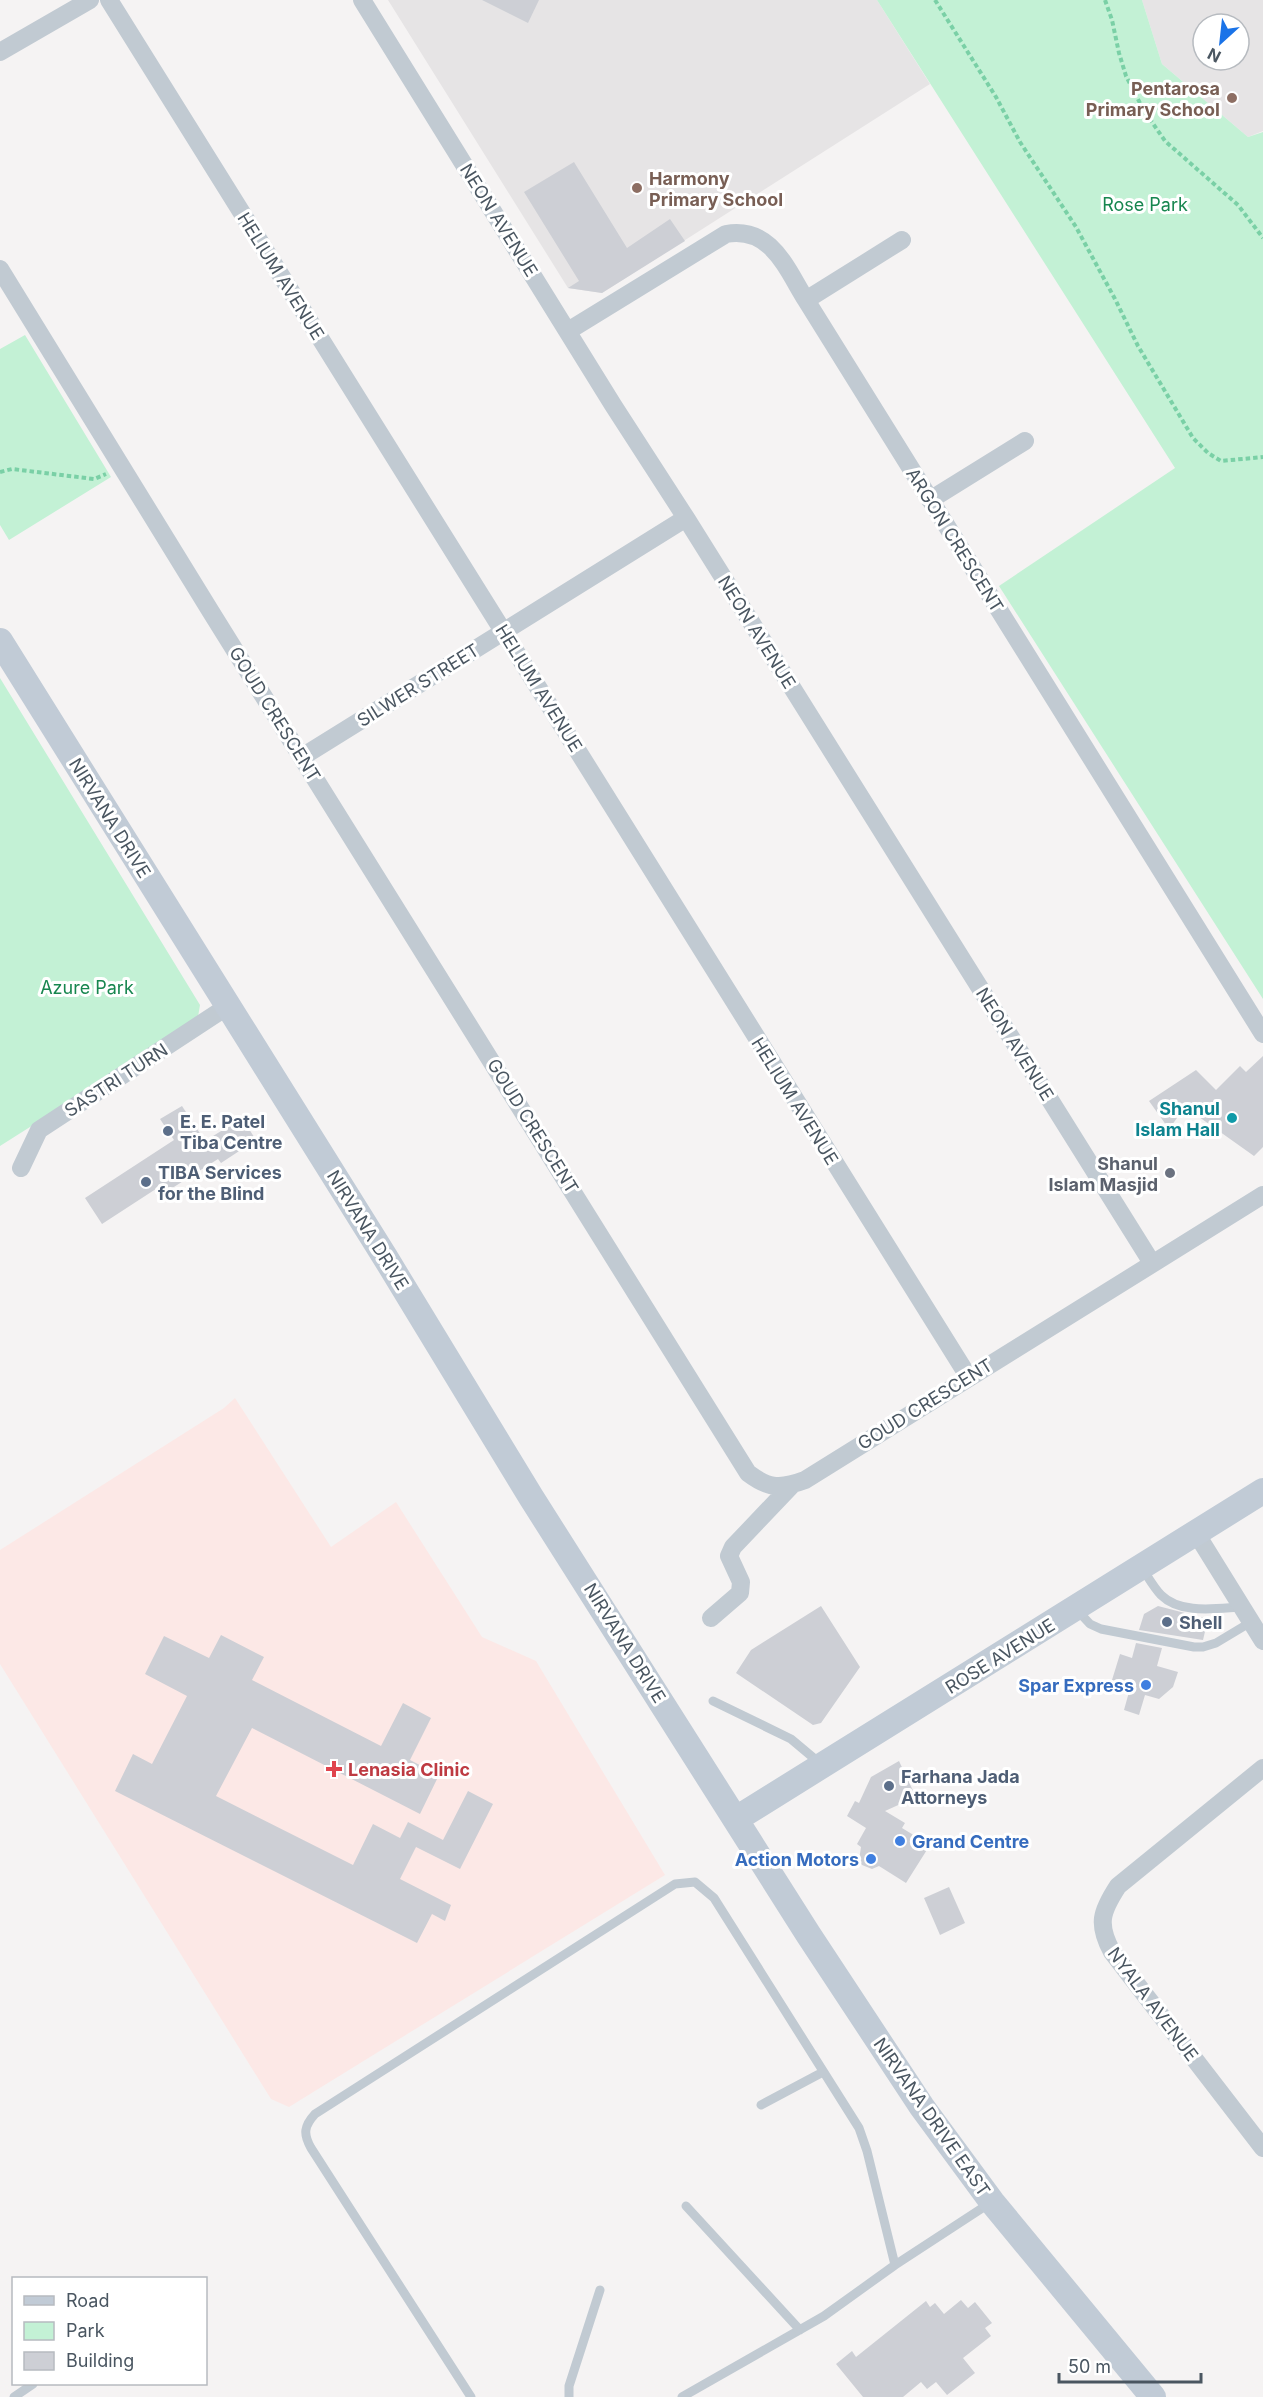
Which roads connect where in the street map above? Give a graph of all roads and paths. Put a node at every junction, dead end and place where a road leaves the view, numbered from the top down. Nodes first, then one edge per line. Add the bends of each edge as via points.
1 (90, 0) edge
2 (109, 0) edge
3 (362, 0) edge
4 (935, 0) edge
5 (1105, 0) edge
6 (0, 52) edge
7 (1263, 238) edge
8 (902, 240) dead end
9 (0, 269) edge
10 (806, 300) junction
11 (567, 331) junction
12 (1025, 441) dead end
13 (1263, 457) edge
14 (123, 468) junction
15 (0, 472) edge
16 (930, 500) junction
17 (686, 518) junction
18 (504, 631) junction
19 (0, 641) edge
20 (302, 757) junction
21 (228, 1006) junction
22 (1263, 1034) edge
23 (21, 1168) dead end
24 (1263, 1195) edge
25 (1152, 1263) junction
26 (968, 1376) junction
27 (790, 1486) junction
28 (1263, 1491) edge
29 (1197, 1533) junction
30 (1142, 1567) junction
31 (1075, 1609) junction
32 (1247, 1614) junction
33 (711, 1618) dead end
34 (1263, 1641) edge
35 (713, 1701) dead end
36 (824, 1766) junction
37 (1263, 1768) edge
38 (736, 1819) junction
39 (823, 2072) junction
40 (761, 2105) dead end
41 (1263, 2148) edge
42 (992, 2202) junction
43 (686, 2206) dead end
44 (895, 2265) junction
45 (600, 2290) dead end
46 (800, 2330) junction
47 (32, 2385) edge
48 (14, 2397) edge
49 (471, 2397) edge
50 (569, 2397) edge
51 (682, 2397) edge
52 (1153, 2397) edge

1 - 6 street
2 - 18 street, HELIUM AVENUE
3 - 11 street, NEON AVENUE
4 - 13 path via 1076,227 1138,346 1193,438 1221,461
5 - 7 path via 1126,76 1143,109 1165,141 1238,205
8 - 10 street
9 - 14 street, GOUD CRESCENT
10 - 11 street, ARGON CRESCENT via 768,243 758,236 736,232 718,238
10 - 16 street, ARGON CRESCENT
11 - 17 street, NEON AVENUE
12 - 16 street
14 - 15 path via 94,479 12,469
14 - 20 street, GOUD CRESCENT
16 - 22 street, ARGON CRESCENT
17 - 18 street, SILWER STREET
17 - 25 street, NEON AVENUE
18 - 20 street, SILWER STREET
18 - 26 street, HELIUM AVENUE
19 - 21 main road, NIRVANA DRIVE
20 - 27 street, GOUD CRESCENT via 748,1473 761,1483
21 - 23 street, SASTRI TURN via 39,1130
21 - 38 main road, NIRVANA DRIVE via 531,1497
24 - 25 street, GOUD CRESCENT
25 - 26 street, GOUD CRESCENT
26 - 27 street, GOUD CRESCENT
27 - 33 street via 733,1547 729,1556 741,1582 740,1593
28 - 29 main road, ROSE AVENUE
29 - 30 main road, ROSE AVENUE
29 - 32 street
30 - 31 main road, ROSE AVENUE
30 - 32 lane via 1170,1602
31 - 32 lane via 1101,1629 1194,1647 1216,1644
31 - 36 main road, ROSE AVENUE
32 - 34 street
35 - 36 lane via 791,1739
36 - 38 main road, ROSE AVENUE
37 - 41 street, NYALA AVENUE via 1118,1886 1102,1919 1103,1936 1112,1952
38 - 42 main road, NIRVANA DRIVE EAST via 922,2107
39 - 40 lane
39 - 44 lane via 859,2128
39 - 49 lane via 714,1898 695,1882 685,1882 675,1884 315,2114 305,2128 308,2143
42 - 44 lane
42 - 52 main road, NIRVANA DRIVE EAST
43 - 46 lane
44 - 46 lane
45 - 50 lane via 569,2386
46 - 51 lane
47 - 48 lane

